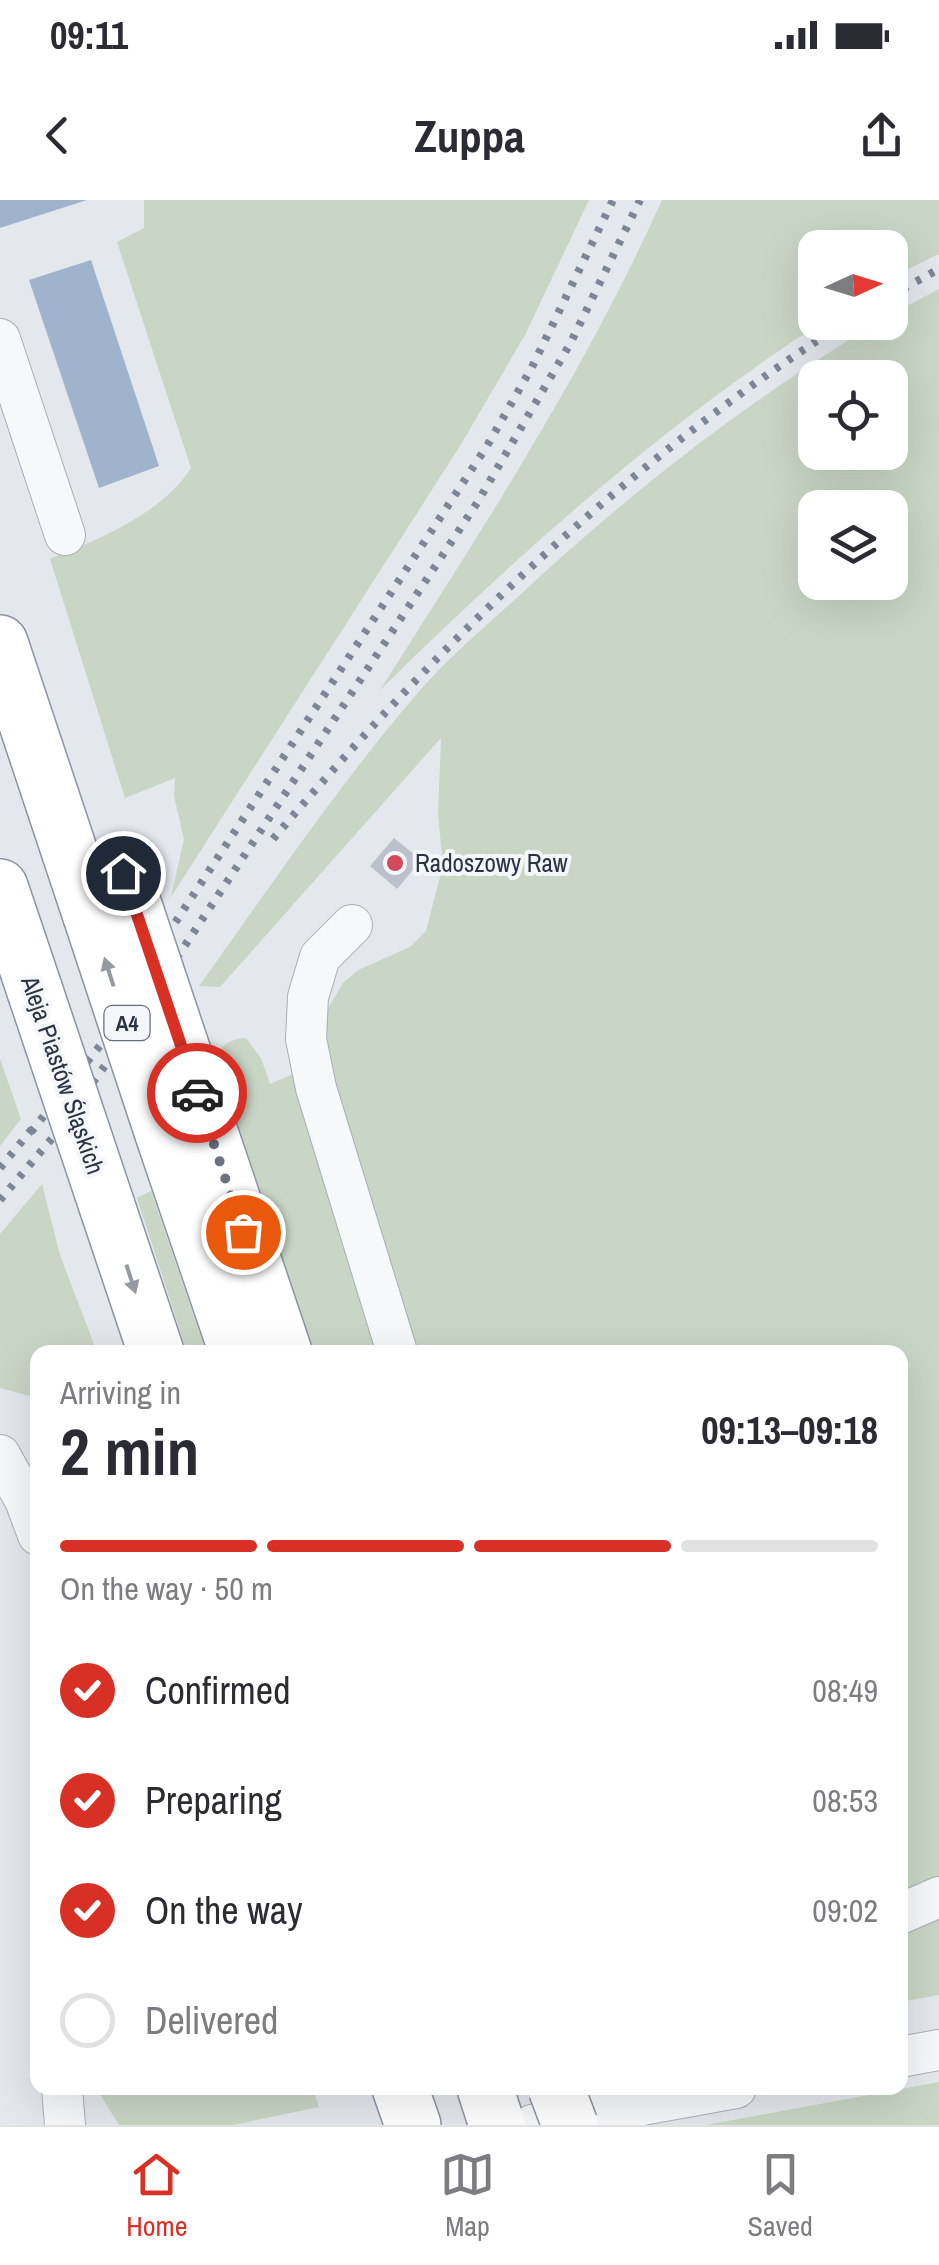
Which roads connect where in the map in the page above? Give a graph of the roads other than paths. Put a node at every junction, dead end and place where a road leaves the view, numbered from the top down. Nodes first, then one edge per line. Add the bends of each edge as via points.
1 (0, 338) edge
2 (65, 535) dead end
3 (0, 643) edge
4 (43, 772) junction
5 (0, 887) edge
6 (352, 925) dead end
7 (154, 1345) edge
8 (235, 1345) edge
9 (282, 1345) edge
10 (394, 1345) edge
11 (0, 1455) edge
12 (30, 1515) edge
13 (939, 1897) edge
14 (908, 1911) edge
15 (939, 2050) edge
16 (908, 2056) edge
17 (63, 2095) edge
18 (402, 2095) edge
19 (486, 2095) edge
20 (559, 2095) edge
21 (697, 2095) edge
22 (66, 2125) edge
23 (412, 2125) edge
24 (497, 2125) edge
25 (532, 2125) edge
26 (570, 2125) edge

1 - 2 street
3 - 4 highway, A4
8 -> 4 highway, A4, bridge
4 - 9 highway, bridge via 88,814 123,873
5 -> 7 highway, Aleja Piastów Śląskich, bridge
6 - 10 street via 320,957 306,1038
11 - 12 street
13 - 14 street
15 - 16 street
17 - 22 street
18 - 23 highway
19 - 24 highway
20 - 26 highway, bridge
21 - 25 street

